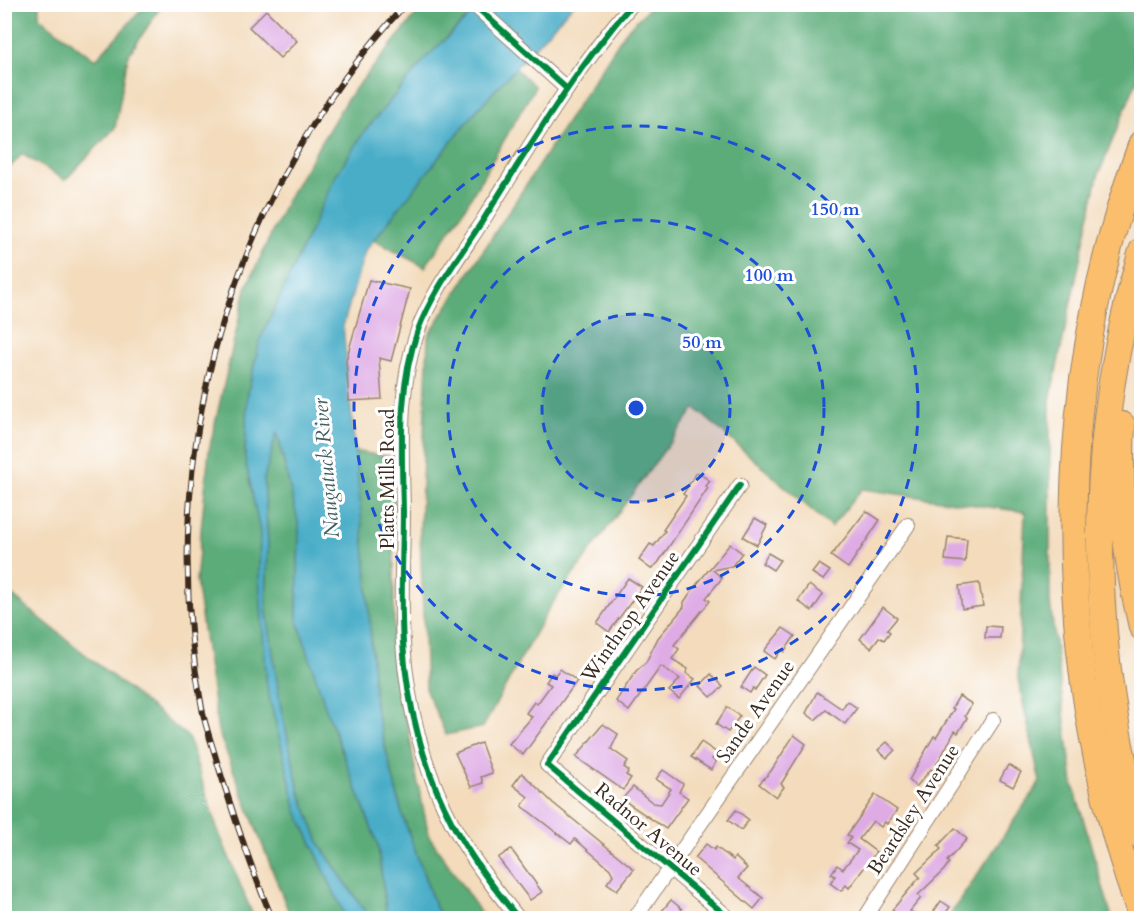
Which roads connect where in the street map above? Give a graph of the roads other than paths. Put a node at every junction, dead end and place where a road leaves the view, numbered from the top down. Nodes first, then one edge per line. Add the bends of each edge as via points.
1 (473, 4) edge
2 (632, 4) edge
3 (567, 89) junction
4 (1142, 143) edge
5 (1142, 251) edge
6 (1142, 295) edge
7 (740, 485) dead end
8 (908, 525) dead end
9 (1142, 627) edge
10 (1087, 708) junction
11 (993, 720) dead end
12 (547, 765) joint
13 (1142, 837) edge
14 (669, 869) junction
15 (518, 918) edge
16 (635, 918) edge
17 (729, 918) edge
18 (865, 918) edge
19 (1123, 918) edge
20 (1142, 918) edge

1 - 3 street
2 - 3 street, Platts Mills Road
3 - 15 street, Platts Mills Road via 424,316 412,354 402,417 403,632 412,710 435,786 452,824
4 - 10 highway via 1098,292 1078,431 1074,567
5 - 13 highway via 1120,344 1106,434 1101,479 1100,570 1112,704
6 - 9 highway via 1125,392 1121,455 1126,537
7 - 12 street, Winthrop Avenue
8 - 14 street, Sande Avenue
10 - 19 highway via 1095,790
10 - 20 highway via 1105,798
11 - 18 street, Beardsley Avenue
12 - 14 street, Radnor Avenue
14 - 16 street, Sande Avenue
14 - 17 street, Radnor Avenue

